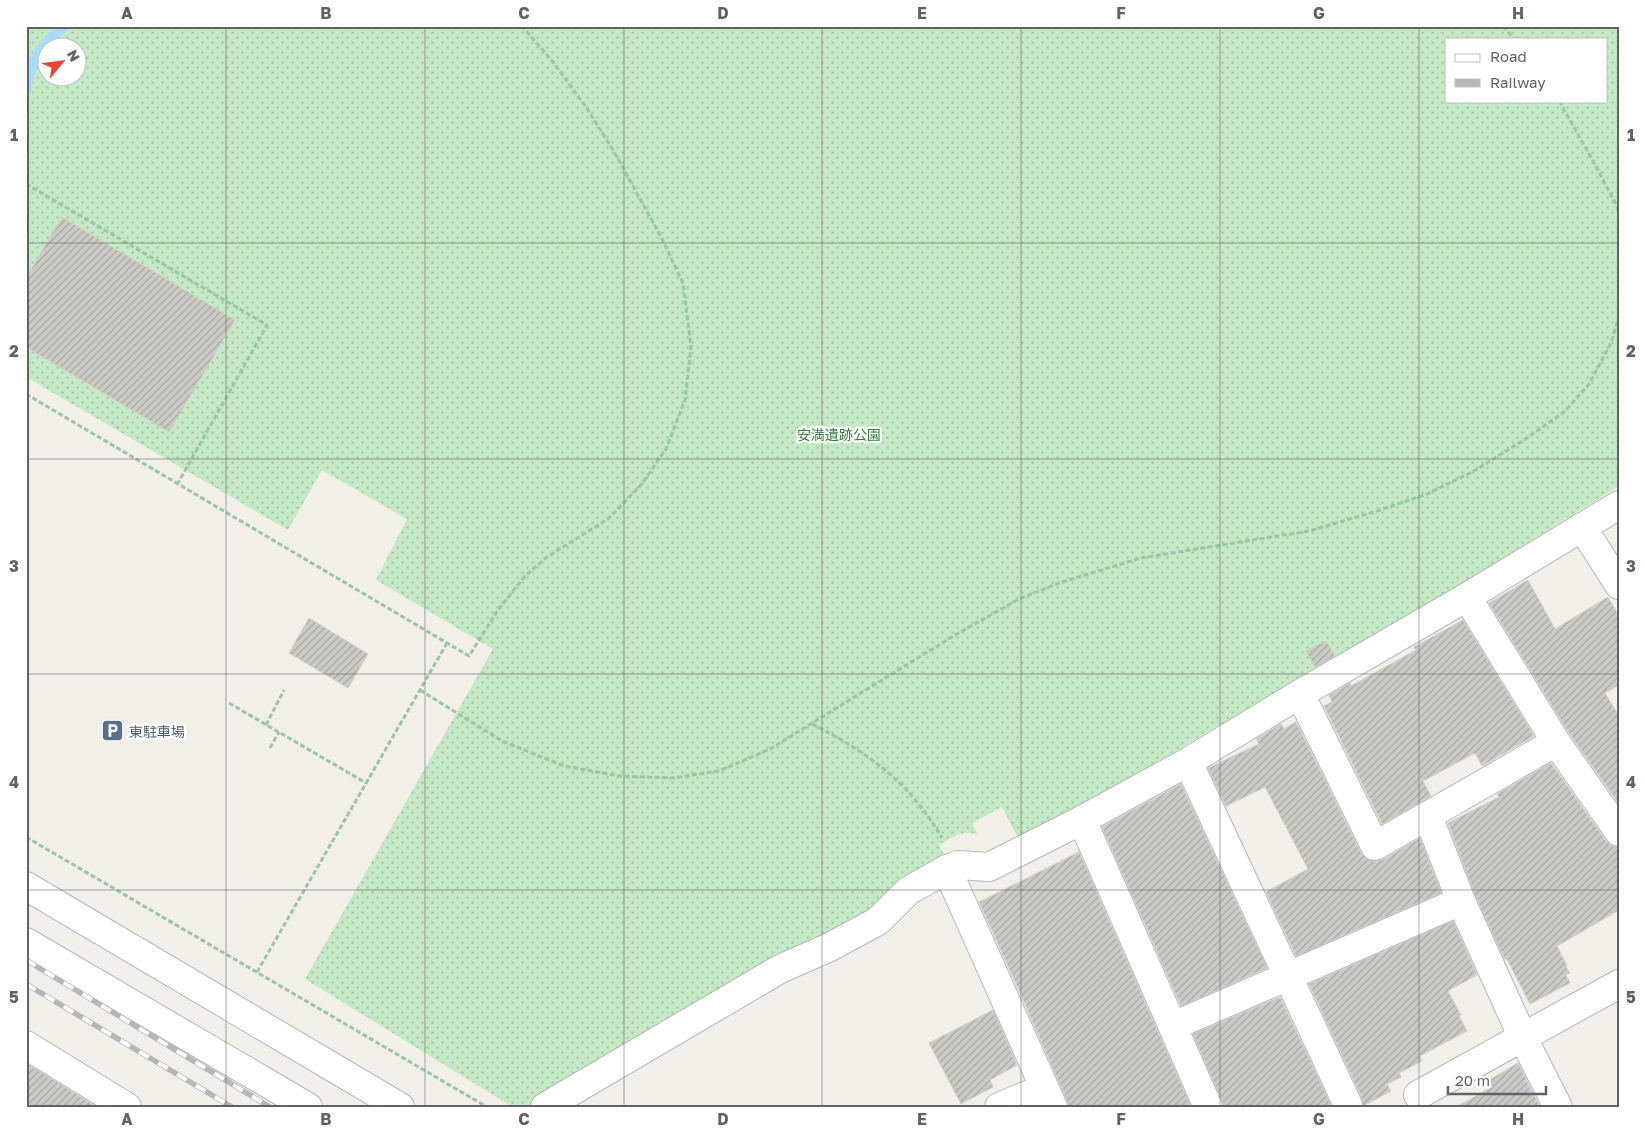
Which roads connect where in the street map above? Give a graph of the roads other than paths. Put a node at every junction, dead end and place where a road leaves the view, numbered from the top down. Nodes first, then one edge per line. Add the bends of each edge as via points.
1 (1619, 505) edge
2 (1582, 527) junction
3 (1619, 585) edge
4 (1467, 597) junction
5 (1300, 694) junction
6 (1556, 742) junction
7 (1188, 762) junction
8 (1428, 816) junction
9 (1082, 820) junction
10 (1619, 832) edge
11 (952, 867) junction
12 (26, 886) edge
13 (1461, 901) junction
14 (26, 942) edge
15 (1287, 976) junction
16 (1619, 984) edge
17 (1173, 1026) junction
18 (1523, 1038) junction
19 (26, 1045) edge
20 (1418, 1095) dead end
21 (1048, 1097) edge
22 (1348, 1104) dead end
23 (127, 1107) edge
24 (308, 1107) edge
25 (400, 1107) edge
26 (545, 1107) edge
27 (999, 1107) edge
28 (1208, 1107) edge
29 (1558, 1107) edge

1 - 2 street
2 - 3 street
2 - 4 street
4 - 5 street
4 - 6 street
5 - 7 street
5 - 8 street via 1375,846
6 - 8 street
6 - 10 street
7 - 9 street
7 - 15 street
8 - 13 street
9 - 11 street via 989,867
9 - 17 street
11 - 21 street
11 - 26 street via 908,891 878,921 780,969
12 - 25 street
13 - 15 street
13 - 18 street
14 - 24 street
15 - 17 street
15 - 22 street
16 - 18 street
17 - 28 street
18 - 20 street
18 - 29 street
19 - 23 street
21 - 27 street

